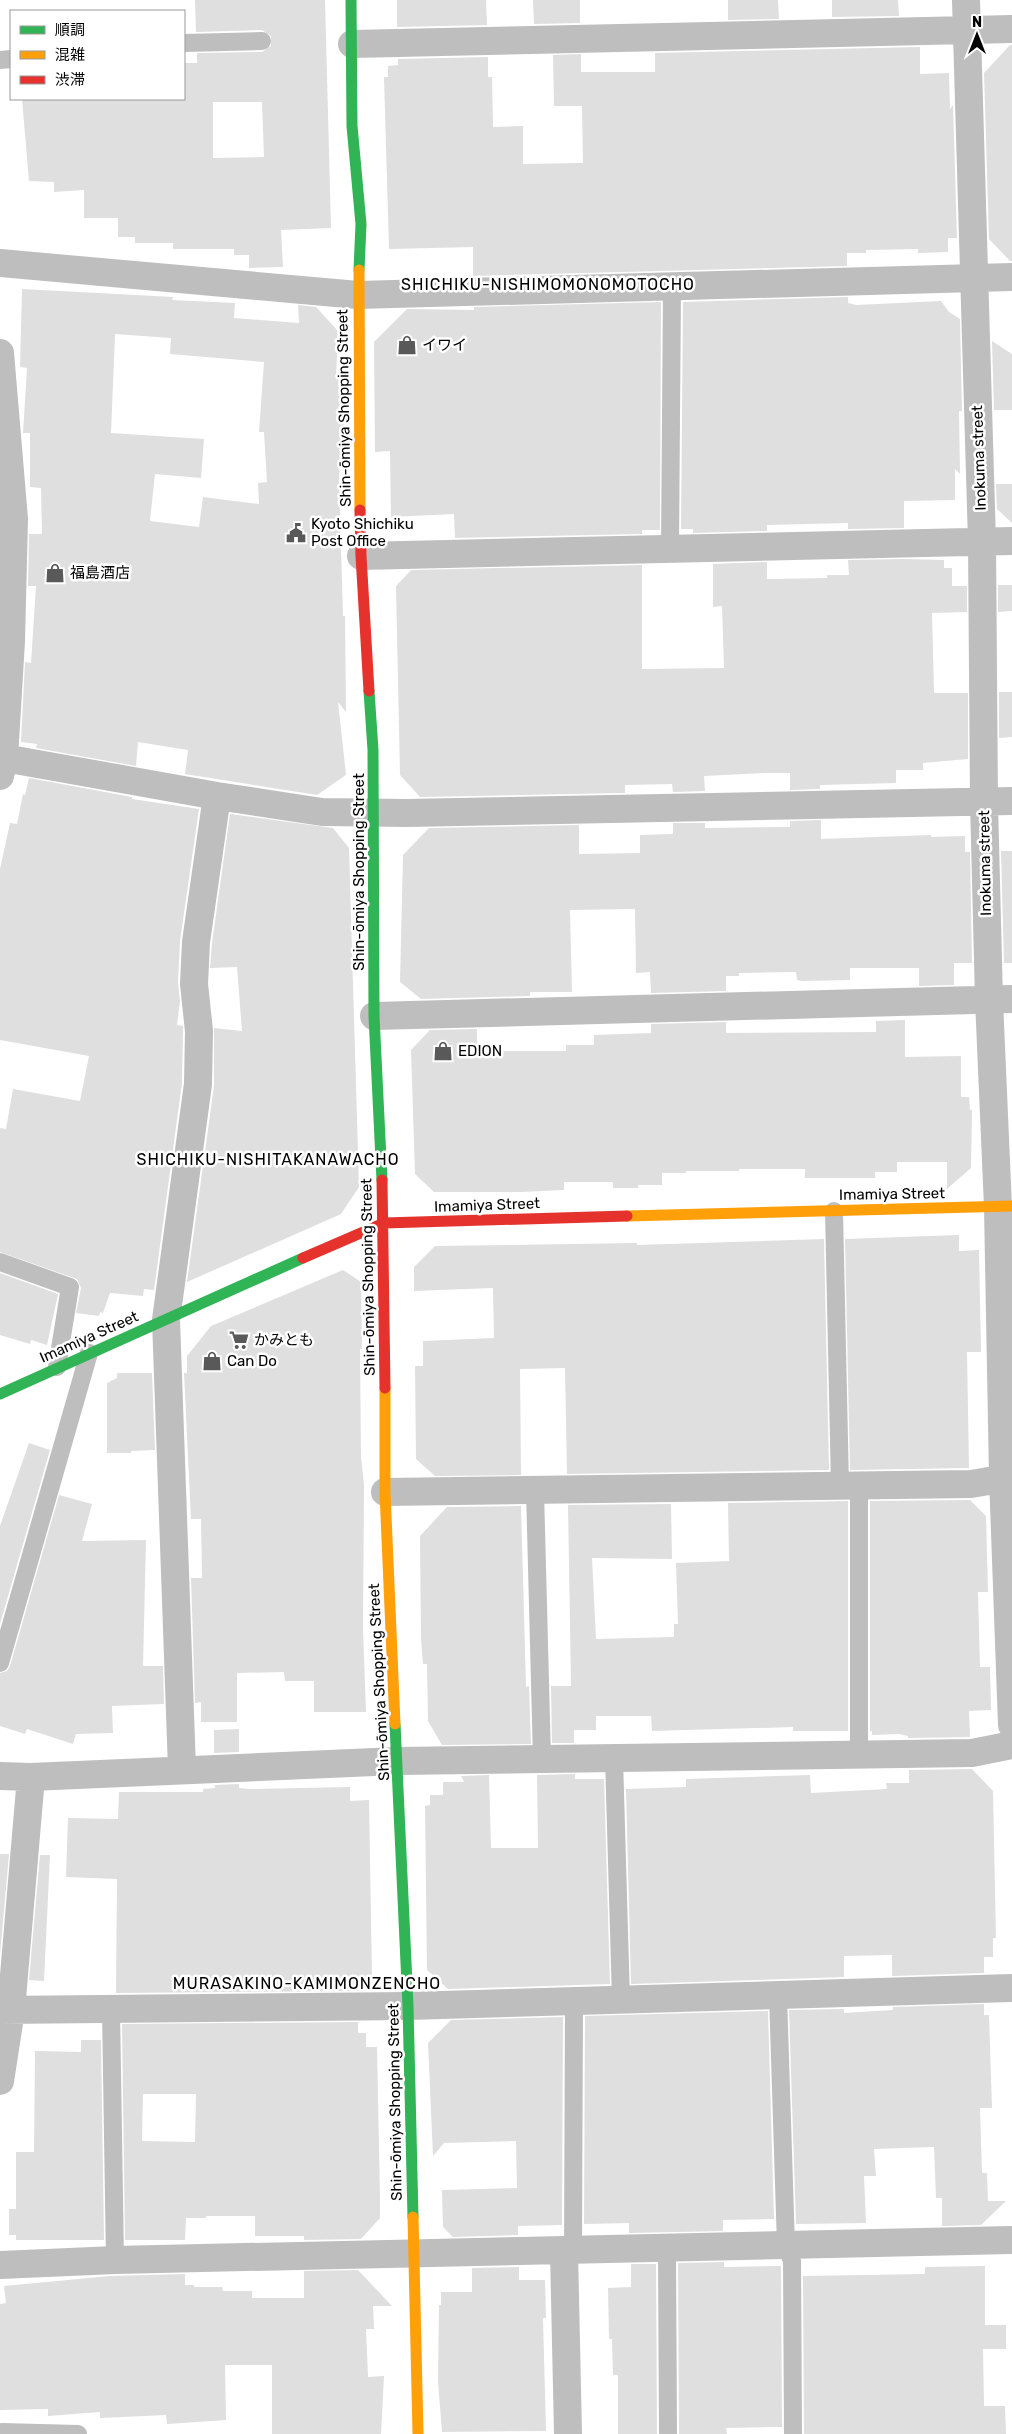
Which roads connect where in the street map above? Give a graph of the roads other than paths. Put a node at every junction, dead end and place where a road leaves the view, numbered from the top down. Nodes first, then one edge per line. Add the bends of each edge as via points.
1 (351, 0) edge
2 (966, 0) edge
3 (1012, 29) edge
4 (967, 31) junction
5 (262, 41) dead end
6 (185, 43) edge
7 (352, 44) junction
8 (0, 263) edge
9 (1012, 277) edge
10 (973, 278) junction
11 (672, 288) junction
12 (358, 295) junction
13 (0, 353) edge
14 (7, 519) edge
15 (1012, 541) edge
16 (982, 542) junction
17 (670, 548) junction
18 (361, 556) junction
19 (2, 755) edge
20 (216, 796) junction
21 (1012, 801) edge
22 (984, 802) junction
23 (374, 813) junction
24 (1000, 999) edge
25 (374, 1016) junction
26 (1005, 1206) edge
27 (834, 1211) junction
28 (384, 1222) junction
29 (0, 1262) edge
30 (166, 1320) junction
31 (89, 1353) junction
32 (57, 1367) junction
33 (0, 1394) edge
34 (1008, 1477) edge
35 (850, 1486) junction
36 (535, 1490) junction
37 (385, 1492) junction
38 (0, 1663) edge
39 (1012, 1726) edge
40 (1012, 1745) edge
41 (859, 1755) junction
42 (614, 1758) junction
43 (542, 1759) junction
44 (397, 1762) junction
45 (182, 1769) junction
46 (0, 1776) edge
47 (31, 1777) junction
48 (1012, 1988) edge
49 (778, 1994) junction
50 (621, 2000) junction
51 (574, 2001) junction
52 (408, 2006) junction
53 (111, 2009) junction
54 (5, 2010) edge
55 (0, 2081) edge
56 (1012, 2240) edge
57 (786, 2246) junction
58 (666, 2249) junction
59 (569, 2251) junction
60 (414, 2255) junction
61 (115, 2260) junction
62 (0, 2265) edge
63 (2, 2434) edge
64 (78, 2434) edge
65 (418, 2434) edge
66 (568, 2434) edge
67 (668, 2434) edge
68 (793, 2434) edge

1 - 7 street, Shin-ōmiya Shopping Street
2 - 4 street, Inokuma street
3 - 4 street
4 - 7 street
4 - 10 street, Inokuma street
5 - 6 lane
7 - 12 street, Shin-ōmiya Shopping Street via 352,126 361,224
8 - 12 street
9 - 10 street
10 - 11 street
10 - 16 street, Inokuma street
11 - 12 street
11 - 17 lane
12 - 18 street, Shin-ōmiya Shopping Street
13 - 14 street
14 - 19 street via 12,632
15 - 16 street
16 - 17 street
16 - 22 street, Inokuma street
17 - 18 street
18 - 23 street, Shin-ōmiya Shopping Street
19 - 20 street
20 - 23 street via 322,812
20 - 30 street via 196,942 194,984 199,1030 198,1084
21 - 22 street
22 - 23 street
22 - 24 street, Inokuma street
23 - 25 street, Shin-ōmiya Shopping Street
24 - 25 street
24 - 26 street, Inokuma street
25 - 28 street, Shin-ōmiya Shopping Street
26 - 27 street, Imamiya Street
26 - 34 street, Inokuma street
27 - 28 street, Imamiya Street
27 - 35 lane
28 - 30 street, Imamiya Street
28 - 37 street, Shin-ōmiya Shopping Street
29 - 32 lane via 70,1287
30 - 31 street, Imamiya Street
30 - 45 street
31 - 32 street, Imamiya Street
31 - 38 lane
32 - 33 street, Imamiya Street
34 - 35 street via 971,1484
34 - 39 street, Inokuma street
35 - 36 street
35 - 41 lane
36 - 37 street
36 - 43 lane
37 - 44 street, Shin-ōmiya Shopping Street
40 - 41 street via 972,1753
41 - 42 street
42 - 43 street
42 - 50 lane
43 - 44 street
44 - 45 street
44 - 52 street, Shin-ōmiya Shopping Street
45 - 47 street
46 - 47 street
47 - 54 street
48 - 49 street
49 - 50 street
49 - 57 lane
50 - 51 street
51 - 52 street
51 - 59 lane
52 - 53 street
52 - 60 street, Shin-ōmiya Shopping Street
53 - 54 street
53 - 61 lane
54 - 55 street
56 - 57 street
57 - 58 street
57 - 68 lane via 792,2261
58 - 59 street
58 - 67 lane
59 - 60 street
59 - 66 street
60 - 61 street
60 - 65 street, Shin-ōmiya Shopping Street
61 - 62 street
63 - 64 lane

